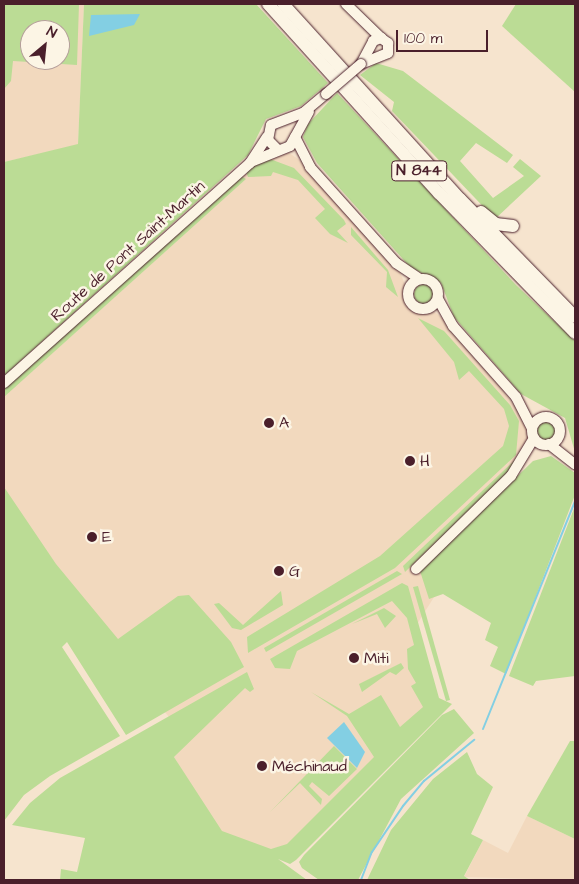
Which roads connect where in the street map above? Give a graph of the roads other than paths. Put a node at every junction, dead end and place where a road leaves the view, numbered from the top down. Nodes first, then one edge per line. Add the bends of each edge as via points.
1 (268, 4) edge
2 (284, 4) edge
3 (346, 4) edge
4 (358, 20) junction
5 (381, 38) junction
6 (372, 52) junction
7 (315, 104) junction
8 (283, 121) junction
9 (295, 136) junction
10 (267, 137) junction
11 (280, 149) junction
12 (250, 163) junction
13 (310, 167) junction
14 (453, 192) junction
15 (513, 226) dead end
16 (396, 263) junction
17 (420, 279) junction
18 (410, 288) junction
19 (438, 299) junction
20 (430, 308) junction
21 (575, 317) edge
22 (452, 326) junction
23 (575, 332) edge
24 (4, 383) edge
25 (516, 397) junction
26 (544, 417) junction
27 (533, 433) junction
28 (559, 437) junction
29 (547, 445) junction
30 (573, 461) edge
31 (521, 464) junction
32 (416, 569) dead end

1 - 23 highway, N 844 via 446,200
2 - 14 highway, N 844
3 - 4 main road
4 - 5 main road
4 - 6 main road
5 - 6 main road
5 - 6 main road via 389,50
6 - 7 main road, bridge
7 - 8 main road
7 - 9 main road
8 - 9 main road via 291,125
8 - 10 main road via 271,125
9 - 11 main road
9 - 13 main road
10 - 11 main road
10 - 12 main road, Route de Pont Saint-Martin
11 - 12 main road
11 - 13 main road
12 - 24 main road, Route de Pont Saint-Martin
13 - 16 main road
14 - 15 highway via 496,224
14 - 21 highway, N 844
16 - 17 main road
16 - 18 main road
17 - 18 main road
17 - 19 main road via 434,283
18 - 20 main road via 412,304
19 - 20 main road
19 - 22 main road
20 - 22 main road
22 - 25 main road
25 - 26 main road
25 - 27 main road
26 - 27 main road
26 - 28 main road via 556,421
27 - 29 main road
27 - 31 main road
28 - 29 main road
28 - 30 main road
29 - 30 main road
29 - 31 main road
31 - 32 main road

